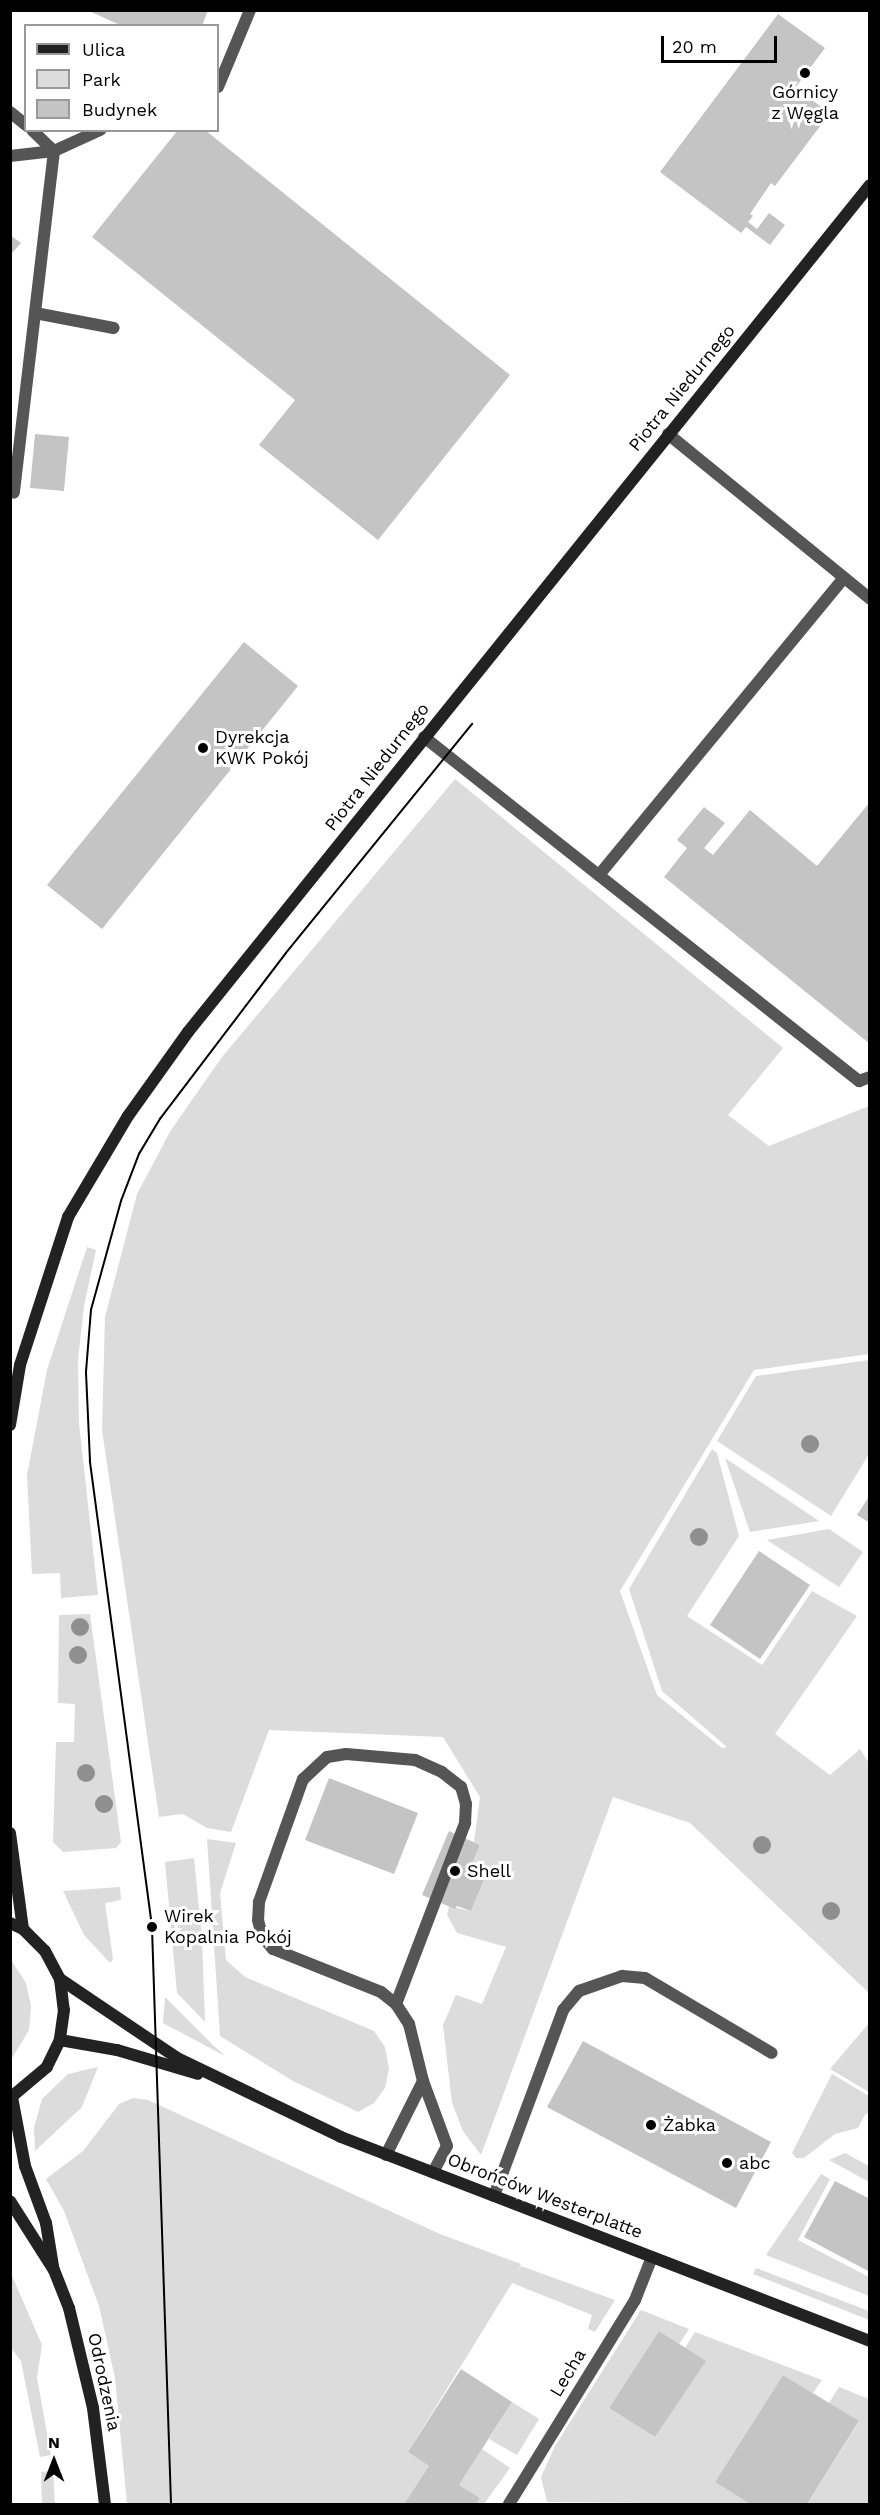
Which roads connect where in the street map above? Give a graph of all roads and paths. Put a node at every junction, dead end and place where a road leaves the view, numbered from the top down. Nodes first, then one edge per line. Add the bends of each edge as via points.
1 (250, 10) edge
2 (219, 85) edge
3 (10, 112) edge
4 (24, 123) edge
5 (34, 132) edge
6 (96, 132) edge
7 (54, 151) junction
8 (10, 156) edge
9 (870, 185) edge
10 (35, 313) junction
11 (114, 328) dead end
12 (668, 434) junction
13 (14, 493) dead end
14 (844, 578) junction
15 (870, 598) edge
16 (424, 737) junction
17 (599, 875) junction
18 (870, 1077) edge
19 (15, 1367) edge
20 (10, 1425) edge
21 (10, 1833) edge
22 (10, 1923) edge
23 (23, 1929) junction
24 (60, 1979) junction
25 (396, 2004) junction
26 (60, 2040) junction
27 (772, 2053) dead end
28 (211, 2076) junction
29 (423, 2081) junction
30 (11, 2098) edge
31 (386, 2154) junction
32 (434, 2172) junction
33 (494, 2196) junction
34 (10, 2202) edge
35 (652, 2257) junction
36 (54, 2270) junction
37 (870, 2342) edge
38 (105, 2505) edge
39 (509, 2505) edge

1 - 2 street
3 - 4 street
5 - 7 street
6 - 7 street
7 - 8 street
7 - 10 street
9 - 12 street, Piotra Niedurnego
10 - 11 street
10 - 13 street
12 - 14 street
12 - 16 street, Piotra Niedurnego
14 - 15 street
14 - 17 street
16 - 17 street
16 - 19 street, Piotra Niedurnego via 188,1032 128,1116 68,1217
17 - 18 street via 859,1081
19 - 20 street, Piotra Niedurnego
21 - 23 street
22 - 23 street
23 - 24 street via 45,1951
24 - 26 street via 64,2010
24 - 28 street, Obrońców Westerplatte
25 - 25 street via 381,1992 273,1949 260,1928 259,1902 303,1779 327,1757 346,1754 415,1760 442,1772 461,1787 466,1804 465,1823
25 - 29 street via 409,2024
26 - 28 street, Obrońców Westerplatte via 117,2050 157,2065
26 - 30 street via 46,2067
27 - 33 street via 645,1978 622,1976 579,1991 562,2010
28 - 31 street, Obrońców Westerplatte
29 - 31 street
29 - 32 street via 447,2146
30 - 36 street, Odrodzenia via 28,2176 46,2223
31 - 32 street, Obrońców Westerplatte
32 - 33 street, Obrońców Westerplatte
33 - 35 street, Obrońców Westerplatte
34 - 36 street, Odrodzenia
35 - 37 street, Obrońców Westerplatte
35 - 39 street, Lecha via 635,2300
36 - 38 street, Odrodzenia via 69,2308 93,2408

